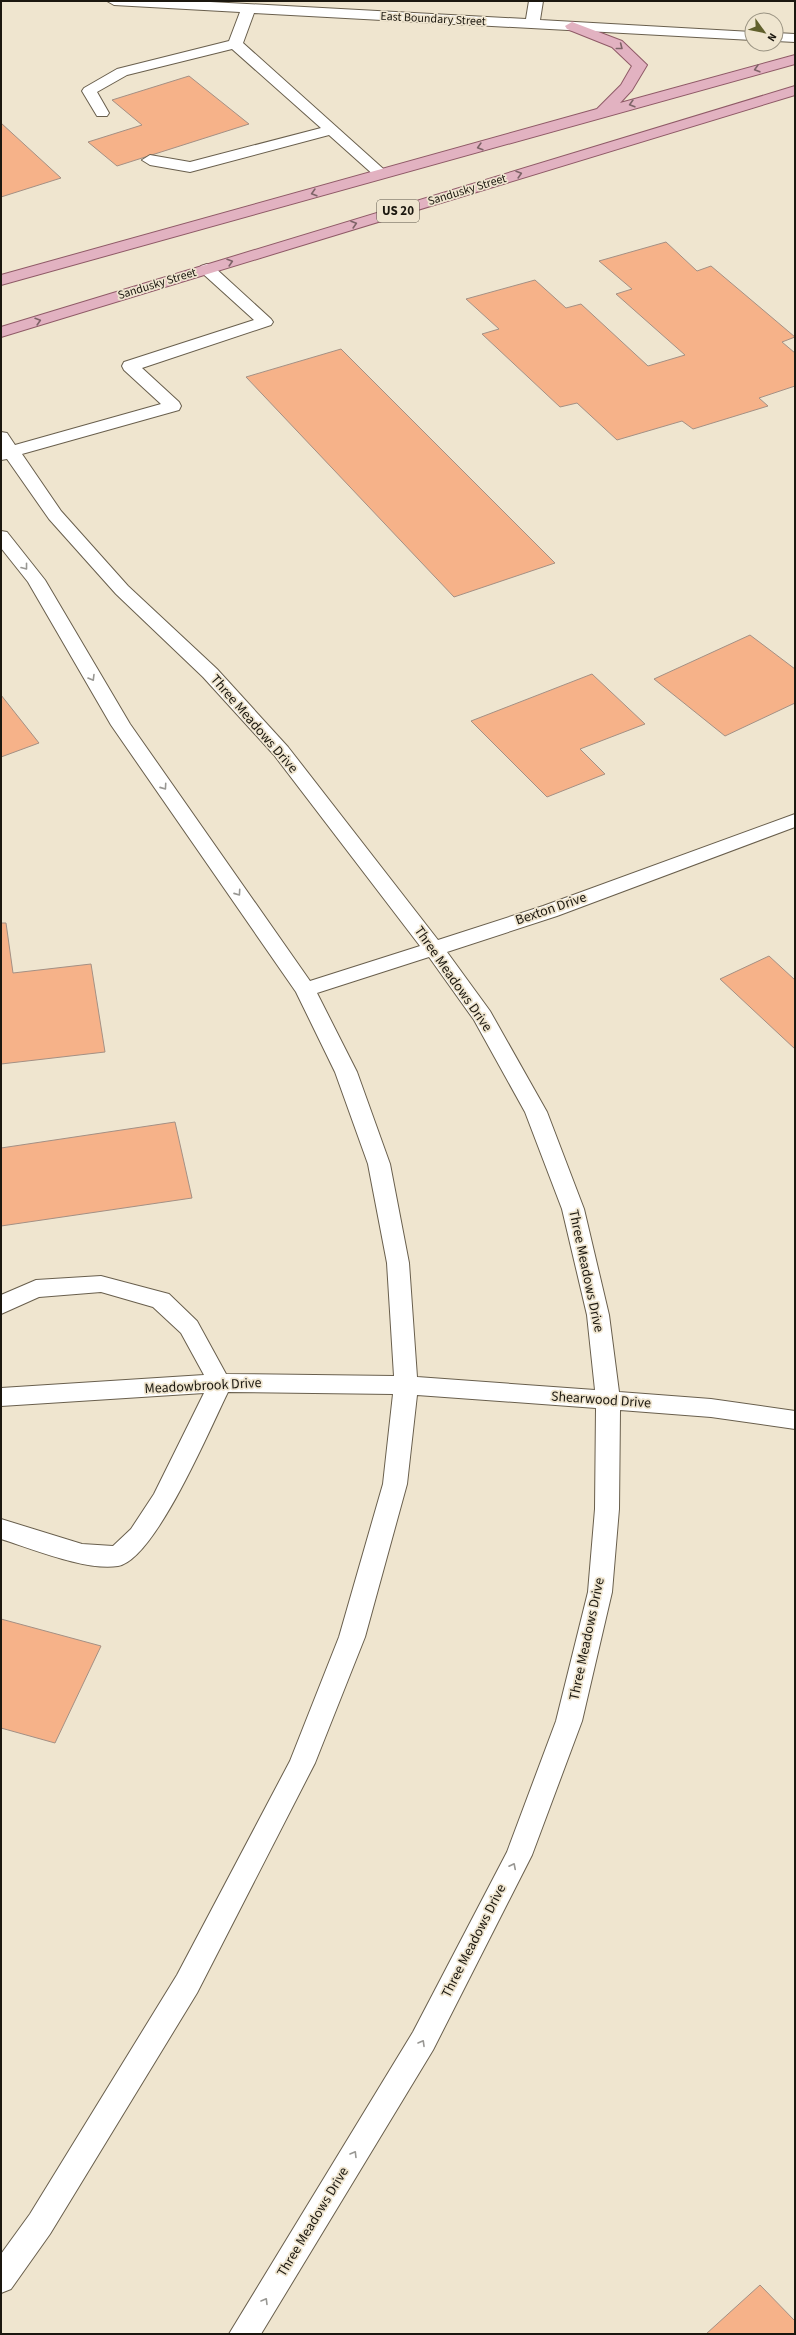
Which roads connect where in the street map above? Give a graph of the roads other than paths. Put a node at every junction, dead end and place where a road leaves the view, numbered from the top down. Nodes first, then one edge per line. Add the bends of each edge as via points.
1 (114, 1) edge
2 (536, 1) edge
3 (248, 9) junction
4 (532, 24) junction
5 (572, 26) junction
6 (744, 36) edge
7 (784, 37) edge
8 (795, 38) edge
9 (235, 44) junction
10 (795, 59) edge
11 (795, 90) edge
12 (102, 113) dead end
13 (602, 113) junction
14 (332, 130) junction
15 (150, 160) dead end
16 (381, 174) junction
17 (207, 269) junction
18 (1, 280) edge
19 (1, 332) edge
20 (5, 448) edge
21 (1, 536) edge
22 (795, 820) edge
23 (433, 948) junction
24 (305, 990) junction
25 (1, 1304) edge
26 (220, 1384) junction
27 (406, 1385) junction
28 (1, 1397) edge
29 (608, 1400) junction
30 (795, 1420) edge
31 (1, 1529) edge
32 (1, 2279) edge
33 (244, 2334) edge

1 - 3 street, East Boundary Street
2 - 4 street
3 - 4 street, East Boundary Street
3 - 9 street
4 - 5 street, East Boundary Street
5 - 6 street, East Boundary Street
5 -> 13 main road via 617,44 640,65 627,86
7 - 8 street
9 - 12 street via 122,72 89,91
9 - 14 street
10 -> 13 main road
17 -> 11 main road, Sandusky Street / US 20
13 -> 16 main road
14 - 15 street via 190,167
14 - 16 street
16 -> 18 main road
19 -> 17 main road, Sandusky Street / US 20
17 - 20 street via 265,322 130,366 173,406
20 - 23 street, Three Meadows Drive via 55,515 122,590 210,673 280,752
21 -> 24 street via 36,580 120,725
22 - 23 street, Bexton Drive via 550,910
23 - 24 street, Bexton Drive
23 - 29 street, Three Meadows Drive via 483,1016 539,1119 573,1209 598,1315
24 - 27 street via 346,1072 379,1164 398,1263
25 - 26 street via 36,1289 101,1284 161,1300 189,1326
26 - 27 street, Meadowbrook Drive via 244,1382
26 - 28 street, Meadowbrook Drive
26 - 31 street via 163,1499 140,1536 118,1556 82,1554
27 - 29 street, Shearwood Drive
27 - 32 street via 393,1492 352,1637 302,1763 187,1984 40,2224
29 - 30 street, Shearwood Drive via 711,1408
33 -> 29 street, Three Meadows Drive via 424,2041 518,1855 569,1721 600,1592 607,1508

